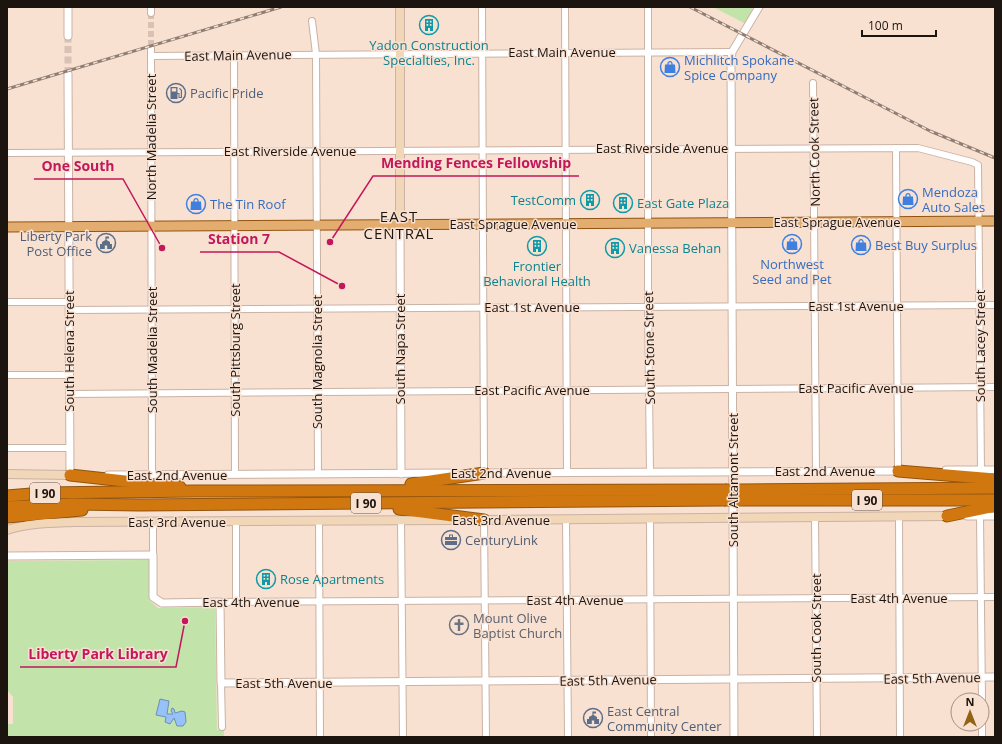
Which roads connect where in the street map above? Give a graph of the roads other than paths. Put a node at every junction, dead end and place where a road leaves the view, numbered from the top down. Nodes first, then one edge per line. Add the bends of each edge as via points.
1 (68, 7) edge
2 (400, 7) edge
3 (482, 7) edge
4 (565, 7) edge
5 (648, 7) edge
6 (759, 7) edge
7 (312, 20) dead end
8 (68, 36) tunnel mouth
9 (151, 48) tunnel mouth
10 (648, 52) junction
11 (732, 52) junction
12 (482, 53) junction
13 (565, 53) junction
14 (316, 54) junction
15 (399, 54) junction
16 (234, 55) junction
17 (151, 56) junction
18 (68, 74) tunnel mouth
19 (813, 83) dead end
20 (647, 148) junction
21 (731, 148) junction
22 (814, 148) junction
23 (896, 148) junction
24 (564, 149) junction
25 (399, 150) junction
26 (482, 150) junction
27 (233, 151) junction
28 (317, 151) junction
29 (68, 152) junction
30 (150, 152) junction
31 (7, 153) edge
32 (978, 165) joint
33 (897, 221) junction
34 (979, 221) junction
35 (995, 221) edge
36 (732, 222) junction
37 (814, 222) junction
38 (647, 223) junction
39 (483, 224) junction
40 (566, 224) junction
41 (400, 225) junction
42 (151, 226) junction
43 (234, 226) junction
44 (317, 226) junction
45 (68, 227) junction
46 (7, 228) edge
47 (7, 302) edge
48 (69, 302) junction
49 (898, 305) junction
50 (980, 305) junction
51 (995, 305) edge
52 (648, 306) junction
53 (732, 306) junction
54 (815, 306) junction
55 (400, 307) junction
56 (483, 307) junction
57 (566, 307) junction
58 (317, 308) junction
59 (152, 309) junction
60 (234, 309) junction
61 (69, 310) junction
62 (7, 375) edge
63 (69, 375) junction
64 (980, 387) junction
65 (995, 387) edge
66 (814, 388) junction
67 (899, 388) junction
68 (650, 389) junction
69 (733, 389) junction
70 (484, 390) junction
71 (567, 390) junction
72 (317, 391) junction
73 (400, 391) junction
74 (235, 392) junction
75 (152, 393) junction
76 (70, 394) junction
77 (7, 448) edge
78 (70, 448) junction
79 (898, 470) junction
80 (981, 470) junction
81 (995, 470) edge
82 (816, 471) junction
83 (650, 472) junction
84 (733, 472) junction
85 (484, 473) junction
86 (567, 473) junction
87 (7, 474) edge
88 (152, 474) junction
89 (236, 474) junction
90 (318, 474) junction
91 (401, 474) junction
92 (70, 475) junction
93 (995, 479) edge
94 (995, 488) edge
95 (7, 489) edge
96 (367, 491) junction
97 (196, 492) junction
98 (83, 493) junction
99 (725, 495) junction
100 (740, 495) junction
101 (7, 496) edge
102 (995, 500) edge
103 (361, 504) junction
104 (140, 505) junction
105 (995, 506) edge
106 (7, 507) edge
107 (947, 516) junction
108 (980, 516) junction
109 (995, 516) edge
110 (7, 517) edge
111 (899, 517) junction
112 (734, 518) junction
113 (815, 518) junction
114 (566, 519) junction
115 (650, 519) junction
116 (319, 520) junction
117 (401, 520) junction
118 (484, 520) junction
119 (236, 521) junction
120 (153, 522) junction
121 (7, 530) edge
122 (153, 555) junction
123 (7, 556) edge
124 (995, 597) edge
125 (899, 598) junction
126 (981, 598) junction
127 (650, 599) junction
128 (734, 599) junction
129 (816, 599) junction
130 (567, 600) junction
131 (485, 601) junction
132 (220, 602) junction
133 (236, 602) junction
134 (320, 602) junction
135 (402, 602) junction
136 (982, 677) junction
137 (995, 677) edge
138 (899, 678) junction
139 (651, 679) junction
140 (734, 679) junction
141 (817, 679) junction
142 (568, 680) junction
143 (486, 681) junction
144 (403, 682) junction
145 (221, 683) junction
146 (320, 683) junction
147 (982, 692) edge
148 (222, 728) dead end
149 (320, 737) edge
150 (403, 737) edge
151 (486, 737) edge
152 (568, 737) edge
153 (651, 737) edge
154 (734, 737) edge
155 (817, 737) edge
156 (900, 737) edge

1 - 8 street
2 - 15 main road
3 - 12 street
4 - 13 street
5 - 10 street, South Stone Street
6 - 11 street
7 - 14 street, South Magnolia Street
9 - 17 street, North Madelia Street
10 - 11 street, East Main Avenue
10 - 13 street, East Main Avenue
10 - 20 street, South Stone Street
11 - 21 street, South Altamont Street
12 - 13 street, East Main Avenue
12 - 15 street, East Main Avenue
12 - 26 street
13 - 24 street
14 - 15 street, East Main Avenue
14 - 16 street, East Main Avenue
14 - 28 street, South Magnolia Street
15 - 25 main road
16 - 17 street, East Main Avenue
16 - 27 street, South Pittsburg Street
17 - 30 street, North Madelia Street
18 - 29 street, South Helena Street
19 - 22 street, North Cook Street
20 - 21 street, East Riverside Avenue
20 - 24 street, East Riverside Avenue
20 - 38 street, South Stone Street
21 - 22 street, East Riverside Avenue
21 - 36 street, South Altamont Street
22 - 23 street, East Riverside Avenue
22 - 37 street, North Cook Street
23 - 32 street, East Riverside Avenue via 929,149
23 - 33 street
24 - 26 street, East Riverside Avenue
24 - 40 street
25 - 26 street, East Riverside Avenue
25 - 28 street, East Riverside Avenue
25 - 41 main road
26 - 39 street
27 - 28 street, East Riverside Avenue
27 - 30 street, East Riverside Avenue
27 - 43 street, South Pittsburg Street
28 - 44 street, South Magnolia Street
29 - 30 street, East Riverside Avenue
29 - 31 street, East Riverside Avenue
29 - 45 street, South Helena Street
30 - 42 street, North Madelia Street
32 - 34 street, South Lacey Street
33 - 34 main road, East Sprague Avenue
33 - 37 main road, East Sprague Avenue
33 - 49 street
34 - 35 main road, East Sprague Avenue
34 - 50 street, South Lacey Street
36 - 37 main road, East Sprague Avenue
36 - 38 main road, East Sprague Avenue
36 - 53 street, South Altamont Street
37 - 54 street
38 - 40 main road, East Sprague Avenue
38 - 52 street, South Stone Street
39 - 40 main road, East Sprague Avenue
39 - 41 main road, East Sprague Avenue
39 - 56 street
40 - 57 street
41 - 44 main road, East Sprague Avenue
41 - 55 street, South Napa Street
42 - 43 main road, East Sprague Avenue
42 - 45 main road, East Sprague Avenue
42 - 59 street, South Madelia Street
43 - 44 main road, East Sprague Avenue
43 - 60 street, South Pittsburg Street
44 - 58 street, South Magnolia Street
45 - 46 main road, East Sprague Avenue
45 - 48 street, South Helena Street
47 - 48 street
48 - 61 street, South Helena Street
49 - 50 street, East 1st Avenue
49 - 54 street, East 1st Avenue
49 - 67 street
50 - 51 street, East 1st Avenue
50 - 64 street, South Lacey Street
52 - 53 street, East 1st Avenue
52 - 57 street, East 1st Avenue
52 - 68 street, South Stone Street
53 - 54 street, East 1st Avenue
53 - 69 street, South Altamont Street
54 - 66 street
55 - 56 street, East 1st Avenue
55 - 58 street, East 1st Avenue
55 - 73 street, South Napa Street
56 - 57 street, East 1st Avenue
56 - 70 street
57 - 71 street
58 - 60 street, East 1st Avenue
58 - 72 street, South Magnolia Street
59 - 60 street, East 1st Avenue
59 - 61 street, East 1st Avenue
59 - 75 street, South Madelia Street
60 - 74 street, South Pittsburg Street
61 - 63 street, South Helena Street
62 - 63 street
63 - 76 street, South Helena Street
64 - 65 street, East Pacific Avenue
64 - 67 street, East Pacific Avenue
64 - 80 street, South Lacey Street
66 - 67 street, East Pacific Avenue
66 - 69 street, East Pacific Avenue
66 - 82 street
67 - 79 street
68 - 69 street, East Pacific Avenue
68 - 71 street, East Pacific Avenue
68 - 83 street, South Stone Street
69 - 84 street, South Altamont Street
70 - 71 street, East Pacific Avenue
70 - 73 street, East Pacific Avenue
70 - 85 street
71 - 86 street
72 - 73 street, East Pacific Avenue
72 - 74 street, East Pacific Avenue
72 - 90 street, South Magnolia Street
73 - 91 street, South Napa Street
74 - 75 street, East Pacific Avenue
74 - 89 street, South Pittsburg Street
75 - 76 street, East Pacific Avenue
75 - 88 street, South Madelia Street
76 - 78 street, South Helena Street
77 - 78 street
78 - 92 street, South Helena Street
79 - 80 street, East 2nd Avenue
79 - 82 street, East 2nd Avenue
79 - 93 highway
80 - 81 street, East 2nd Avenue
82 - 84 street, East 2nd Avenue
83 - 84 street, East 2nd Avenue
83 - 86 street, East 2nd Avenue
84 - 112 street, South Altamont Street
85 - 86 street, East 2nd Avenue
85 - 91 street, East 2nd Avenue
85 - 96 highway
87 - 92 main road, East 2nd Avenue
88 - 89 street, East 2nd Avenue
88 - 92 street, East 2nd Avenue
89 - 90 street, East 2nd Avenue
90 - 91 street, East 2nd Avenue
92 - 97 highway via 174,485
94 - 100 highway, I 90
95 - 98 highway via 58,488
96 - 97 highway, I 90
96 - 99 highway, I 90
97 - 98 highway, I 90
98 - 101 highway, I 90
99 - 100 highway, I 90, bridge
99 - 103 highway, I 90
100 - 102 highway, I 90
103 - 104 highway, I 90
103 - 118 highway
104 - 106 highway, I 90 via 58,504
104 - 110 highway
105 - 107 highway
107 - 108 street, East 3rd Avenue
107 - 111 main road, East 3rd Avenue
108 - 109 street, East 3rd Avenue
108 - 126 street
111 - 113 main road, East 3rd Avenue
111 - 125 street
112 - 113 main road, East 3rd Avenue
112 - 115 main road, East 3rd Avenue
112 - 128 street, South Altamont Street
113 - 129 street, South Cook Street
114 - 115 main road, East 3rd Avenue
114 - 118 main road, East 3rd Avenue
114 - 130 street
115 - 127 street
116 - 117 main road, East 3rd Avenue
116 - 119 main road, East 3rd Avenue
116 - 134 street
117 - 118 main road, East 3rd Avenue
117 - 135 street
118 - 131 street
119 - 120 main road, East 3rd Avenue
119 - 133 street
120 - 121 main road, East 3rd Avenue via 41,523
120 - 122 street
122 - 123 street
122 - 132 street, East 4th Avenue via 156,600 162,603
124 - 126 street, East 4th Avenue
125 - 126 street, East 4th Avenue
125 - 129 street, East 4th Avenue
125 - 138 street
126 - 136 street
127 - 128 street, East 4th Avenue
127 - 130 street, East 4th Avenue
127 - 139 street
128 - 129 street, East 4th Avenue
128 - 140 street, South Altamont Street
129 - 141 street, South Cook Street
130 - 131 street, East 4th Avenue
130 - 142 street
131 - 135 street, East 4th Avenue
131 - 143 street
132 - 133 street, East 4th Avenue
132 - 145 street
133 - 134 street, East 4th Avenue
134 - 135 street, East 4th Avenue
134 - 146 street
135 - 144 street
136 - 137 street, East 5th Avenue
136 - 138 street, East 5th Avenue
136 - 147 street
138 - 141 street, East 5th Avenue
138 - 156 street
139 - 140 street, East 5th Avenue
139 - 142 street, East 5th Avenue
139 - 153 street
140 - 141 street, East 5th Avenue
140 - 154 street, South Altamont Street
141 - 155 street, South Cook Street
142 - 143 street, East 5th Avenue
142 - 152 street
143 - 144 street, East 5th Avenue
143 - 151 street
144 - 146 street, East 5th Avenue
144 - 150 street
145 - 146 street, East 5th Avenue
145 - 148 street
146 - 149 street

